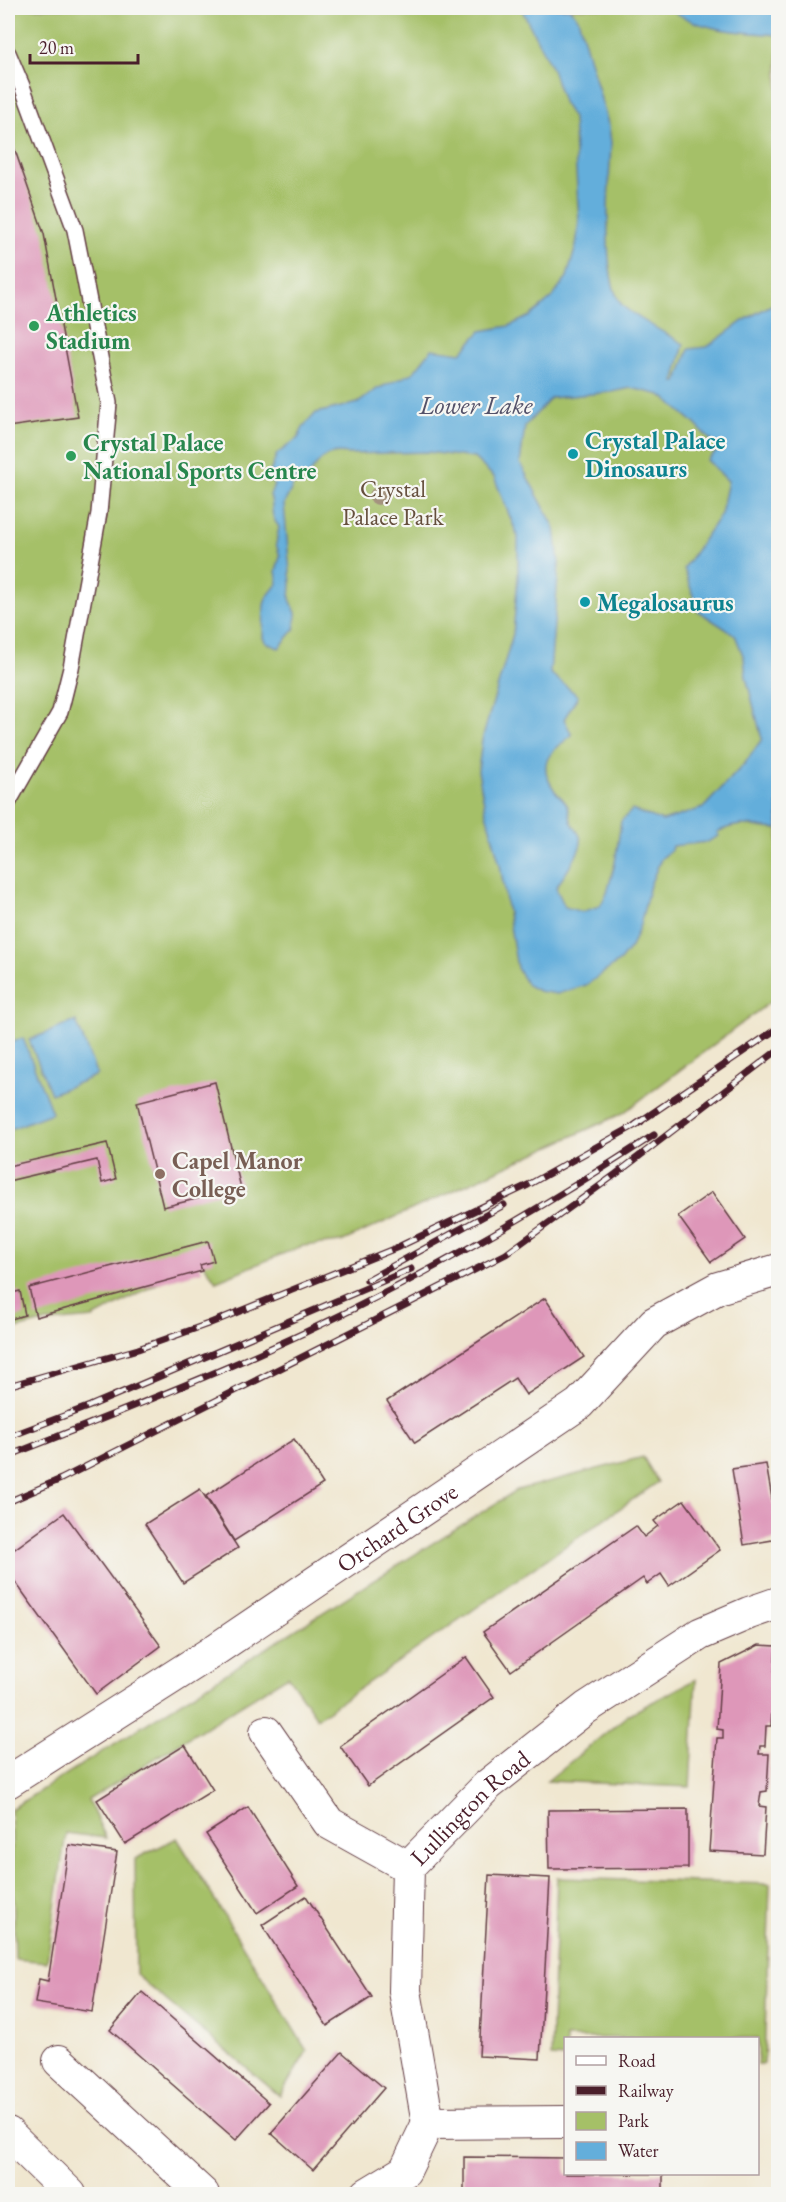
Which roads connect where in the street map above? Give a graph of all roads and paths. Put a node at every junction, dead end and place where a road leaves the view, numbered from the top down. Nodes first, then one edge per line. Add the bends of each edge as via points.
1 (8, 54) edge
2 (8, 803) edge
3 (778, 1270) edge
4 (778, 1603) edge
5 (266, 1732) dead end
6 (8, 1782) edge
7 (408, 1867) junction
8 (59, 2061) dead end
9 (564, 2122) edge
10 (428, 2123) junction
11 (8, 2133) edge
12 (70, 2194) edge
13 (203, 2194) edge
14 (368, 2194) edge

1 - 2 lane via 75,230 109,403 99,513 60,712
3 - 6 street, Orchard Grove via 718,1288 654,1323 579,1404 209,1654
4 - 7 street, Lullington Road via 700,1634 586,1708 488,1785
5 - 7 street via 329,1823
7 - 10 street, Lullington Road via 405,1991
8 - 13 street
9 - 10 street
10 - 14 street via 405,2171
11 - 12 street

